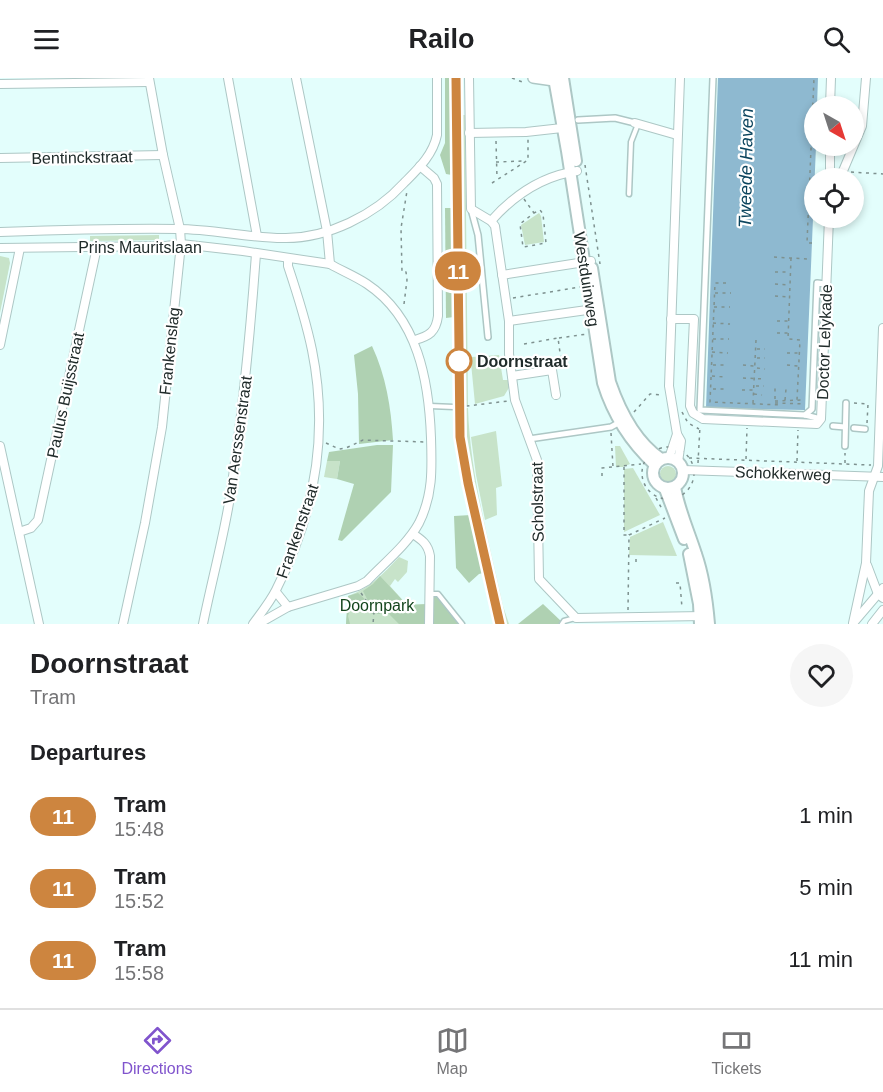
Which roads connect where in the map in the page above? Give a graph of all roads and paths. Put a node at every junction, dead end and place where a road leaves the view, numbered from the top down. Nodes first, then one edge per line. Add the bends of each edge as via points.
1 (228, 78) edge
2 (296, 78) edge
3 (437, 78) edge
4 (469, 78) edge
5 (533, 78) edge
6 (680, 78) edge
7 (713, 78) edge
8 (814, 78) edge
9 (831, 78) edge
10 (866, 78) edge
11 (558, 79) edge
12 (149, 80) edge
13 (0, 84) edge
14 (831, 96) edge
15 (578, 120) dead end
16 (637, 123) junction
17 (560, 128) junction
18 (526, 132) junction
19 (469, 133) junction
20 (496, 133) junction
21 (677, 135) junction
22 (163, 155) junction
23 (583, 157) dead end
24 (0, 158) edge
25 (525, 161) junction
26 (496, 162) junction
27 (420, 166) junction
28 (845, 168) edge
29 (574, 171) junction
30 (864, 174) edge
31 (883, 174) edge
32 (409, 178) junction
33 (496, 179) junction
34 (492, 183) dead end
35 (520, 194) junction
36 (629, 194) dead end
37 (471, 209) junction
38 (534, 213) junction
39 (491, 221) junction
40 (829, 228) edge
41 (180, 229) junction
42 (327, 231) junction
43 (0, 232) edge
44 (257, 236) junction
45 (812, 243) dead end
46 (181, 244) junction
47 (97, 247) junction
48 (0, 248) edge
49 (20, 248) junction
50 (256, 254) junction
51 (774, 256) dead end
52 (288, 258) junction
53 (791, 258) junction
54 (807, 259) dead end
55 (587, 261) junction
56 (330, 264) junction
57 (776, 272) dead end
58 (791, 272) junction
59 (602, 273) dead end
60 (502, 275) junction
61 (726, 283) dead end
62 (775, 284) dead end
63 (826, 284) junction
64 (790, 285) junction
65 (581, 287) dead end
66 (715, 293) junction
67 (731, 293) dead end
68 (775, 296) dead end
69 (790, 297) junction
70 (506, 299) junction
71 (404, 304) dead end
72 (714, 307) junction
73 (730, 308) dead end
74 (595, 309) junction
75 (671, 319) junction
76 (694, 319) junction
77 (704, 319) junction
78 (509, 321) junction
79 (777, 321) dead end
80 (789, 321) junction
81 (713, 323) junction
82 (730, 324) dead end
83 (883, 328) edge
84 (777, 333) dead end
85 (788, 333) junction
86 (588, 334) dead end
87 (488, 337) dead end
88 (558, 338) junction
89 (713, 339) junction
90 (729, 339) dead end
91 (415, 340) junction
92 (756, 340) dead end
93 (524, 344) dead end
94 (0, 345) edge
95 (755, 349) junction
96 (765, 349) dead end
97 (712, 352) junction
98 (728, 353) dead end
99 (787, 353) dead end
100 (799, 353) junction
101 (755, 358) junction
102 (765, 358) dead end
103 (712, 364) junction
104 (724, 365) dead end
105 (787, 365) dead end
106 (743, 366) dead end
107 (799, 366) junction
108 (755, 367) junction
109 (765, 369) dead end
110 (552, 370) junction
111 (512, 376) junction
112 (711, 376) junction
113 (724, 376) dead end
114 (742, 378) dead end
115 (754, 378) junction
116 (764, 379) dead end
117 (754, 386) junction
118 (764, 386) dead end
119 (775, 388) dead end
120 (711, 389) junction
121 (724, 389) dead end
122 (786, 389) dead end
123 (742, 390) dead end
124 (754, 390) junction
125 (754, 394) junction
126 (556, 395) dead end
127 (657, 395) dead end
128 (762, 395) dead end
129 (515, 400) junction
130 (785, 400) junction
131 (775, 402) junction
132 (846, 403) dead end
133 (853, 403) dead end
134 (753, 404) junction
135 (812, 404) junction
136 (781, 405) dead end
137 (430, 406) junction
138 (454, 407) joint
139 (806, 415) junction
140 (821, 419) junction
141 (619, 423) junction
142 (832, 426) dead end
143 (879, 426) junction
144 (845, 427) junction
145 (696, 428) dead end
146 (854, 428) dead end
147 (746, 429) dead end
148 (865, 429) dead end
149 (798, 431) dead end
150 (529, 439) junction
151 (319, 442) junction
152 (431, 442) junction
153 (0, 446) edge
154 (845, 446) dead end
155 (699, 458) junction
156 (845, 458) dead end
157 (746, 459) junction
158 (671, 460) junction
159 (796, 462) junction
160 (845, 464) junction
161 (878, 466) junction
162 (624, 467) junction
163 (613, 468) junction
164 (602, 476) dead end
165 (879, 477) edge
166 (672, 493) junction
167 (656, 497) junction
168 (666, 517) junction
169 (669, 525) dead end
170 (19, 532) junction
171 (413, 534) junction
172 (629, 535) junction
173 (636, 555) dead end
174 (636, 562) dead end
175 (866, 563) junction
176 (676, 582) dead end
177 (358, 586) junction
178 (276, 592) junction
179 (881, 593) edge
180 (429, 594) junction
181 (288, 607) junction
182 (682, 610) dead end
183 (883, 610) edge
184 (628, 617) junction
185 (576, 618) junction
186 (651, 620) edge
187 (704, 620) edge
188 (39, 624) edge
189 (123, 624) edge
190 (203, 624) edge
191 (253, 624) edge
192 (258, 624) edge
193 (373, 624) edge
194 (429, 624) edge
195 (462, 624) edge
196 (562, 624) edge
197 (853, 624) edge
198 (872, 624) edge

1 - 44 street
2 - 42 street
3 - 27 street via 436,142
4 - 19 street
5 - 11 street
6 - 21 street
7 - 77 street
8 - 45 path via 807,243
9 - 14 street
10 - 28 street via 862,126
11 - 17 main road, Westduinweg
11 - 29 main road, Westduinweg
12 - 13 street
12 - 22 street, Frankenslag
15 - 16 street via 615,118
16 - 21 street
16 - 36 lane via 631,142
17 - 18 street
17 - 29 main road, Westduinweg
18 - 20 street
18 - 25 path
19 - 20 street
19 - 37 street
20 - 26 path
21 - 75 street
22 - 24 street, Bentinckstraat
22 - 41 street, Frankenslag
23 - 59 path, Westduinweg
25 - 26 path
25 - 33 path
26 - 33 path
27 - 32 street, Prins Mauritslaan
27 - 91 street via 437,184 438,316 435,330
29 - 35 street via 546,179
29 - 55 main road, Westduinweg
30 - 31 path
32 - 42 street, Prins Mauritslaan via 377,207
32 - 71 path via 401,228 402,272 406,272 407,280
33 - 34 path
35 - 38 path
35 - 39 street
37 - 39 street
37 - 87 street via 478,235
38 - 38 path via 520,224 523,247 546,243 543,214 540,210
39 - 60 street, Scholstraat
40 - 63 street, Doctor Lelykade
41 - 43 street, Prins Mauritslaan
41 - 44 street, Prins Mauritslaan
41 - 46 street, Frankenslag
42 - 44 street, Prins Mauritslaan via 290,238
42 - 56 street
46 - 47 street, Prins Mauritslaan
46 - 50 street, Prins Mauritslaan
46 - 189 street, Frankenslag via 162,427
47 - 49 street, Prins Mauritslaan
47 - 170 street, Paulus Buijsstraat via 38,520 31,528
48 - 49 street, Prins Mauritslaan
49 - 94 street
50 - 52 street, Prins Mauritslaan
50 - 190 street, Van Aerssenstraat via 242,414 228,506
51 - 53 path
52 - 56 street, Prins Mauritslaan
52 - 151 street, Frankenstraat via 313,351
53 - 54 path
53 - 58 path
55 - 60 street
55 - 74 main road, Westduinweg
56 - 91 street, Prins Mauritslaan via 380,295
57 - 58 path
58 - 64 path
60 - 70 street, Scholstraat
61 - 66 path via 715,283
62 - 64 path
63 - 135 street via 817,283
63 - 140 street, Doctor Lelykade
64 - 69 path
65 - 70 path
66 - 67 path
66 - 72 path
68 - 69 path
69 - 80 path
70 - 78 street, Scholstraat
72 - 73 path
72 - 81 path
74 - 78 street
74 - 141 main road, Westduinweg via 603,383
75 - 76 street
75 - 158 street via 670,394 677,434
76 - 77 lane
76 - 140 street, Doctor Lelykade via 690,405 696,416 817,424
77 - 139 street via 700,410
78 - 111 street, Scholstraat
79 - 80 path
80 - 85 path
81 - 82 path
81 - 89 path
83 - 143 street
84 - 85 path
85 - 100 path via 788,339 800,340
86 - 88 path
88 - 93 path
88 - 110 path via 561,360
89 - 90 path
89 - 97 path
91 - 137 street
92 - 95 path
95 - 96 path
95 - 101 path
97 - 98 path
97 - 103 path
99 - 100 path
100 - 107 path
101 - 102 path
101 - 108 path
103 - 104 path
103 - 112 path
105 - 107 path
106 - 108 path
107 - 130 path via 799,400
108 - 109 path
108 - 115 path
110 - 111 street
110 - 126 street
111 - 129 street, Scholstraat
112 - 113 path
112 - 120 path
114 - 115 path
115 - 116 path
115 - 117 path
117 - 118 path
117 - 124 path
119 - 131 path
120 - 121 path
120 - 134 path via 710,402
122 - 130 path
123 - 124 path
124 - 125 path
125 - 128 path
125 - 134 path
127 - 141 path via 650,394
129 - 138 path
129 - 150 street, Scholstraat
130 - 131 path
131 - 134 path
131 - 135 path
131 - 136 path
132 - 144 street
133 - 143 path via 868,404 867,425
135 - 139 street
137 - 138 lane
137 - 152 street
139 - 140 street
141 - 150 street
141 - 158 main road, Westduinweg via 631,441
141 - 163 path
142 - 144 street
143 - 161 street
144 - 154 street
145 - 155 path via 700,428
146 - 148 street
147 - 157 path
149 - 159 path
150 - 185 street, Scholstraat via 537,460 539,579
151 - 152 path via 339,449 363,440
151 - 178 street, Frankenstraat via 316,480 306,517
152 - 171 street via 430,494
153 - 170 street
155 - 157 path
155 - 158 path
155 - 158 path
156 - 160 path
157 - 159 path
158 - 162 path
158 - 165 street, Schokkerweg
158 - 166 main road via 681,480
158 - 166 path via 688,489
158 - 166 main road, Westduinweg via 652,471 658,486
158 - 167 path via 643,475
159 - 160 path
160 - 161 path
161 - 165 street
162 - 163 path
162 - 172 path via 624,535
163 - 164 path via 602,468
165 - 175 street via 869,491
166 - 167 path
166 - 187 main road
167 - 168 path
168 - 169 path
168 - 172 path
170 - 188 street
171 - 177 street
171 - 180 street via 429,549
172 - 184 path
173 - 174 path
175 - 179 street
175 - 197 street
176 - 182 path via 680,583
177 - 181 street
177 - 193 path via 374,612
178 - 181 street, Frankenstraat
178 - 191 street, Frankenstraat
179 - 197 street
180 - 194 street
180 - 195 lane via 438,594
181 - 192 street
183 - 198 street
184 - 185 street
184 - 186 street
185 - 196 lane
186 - 187 street

